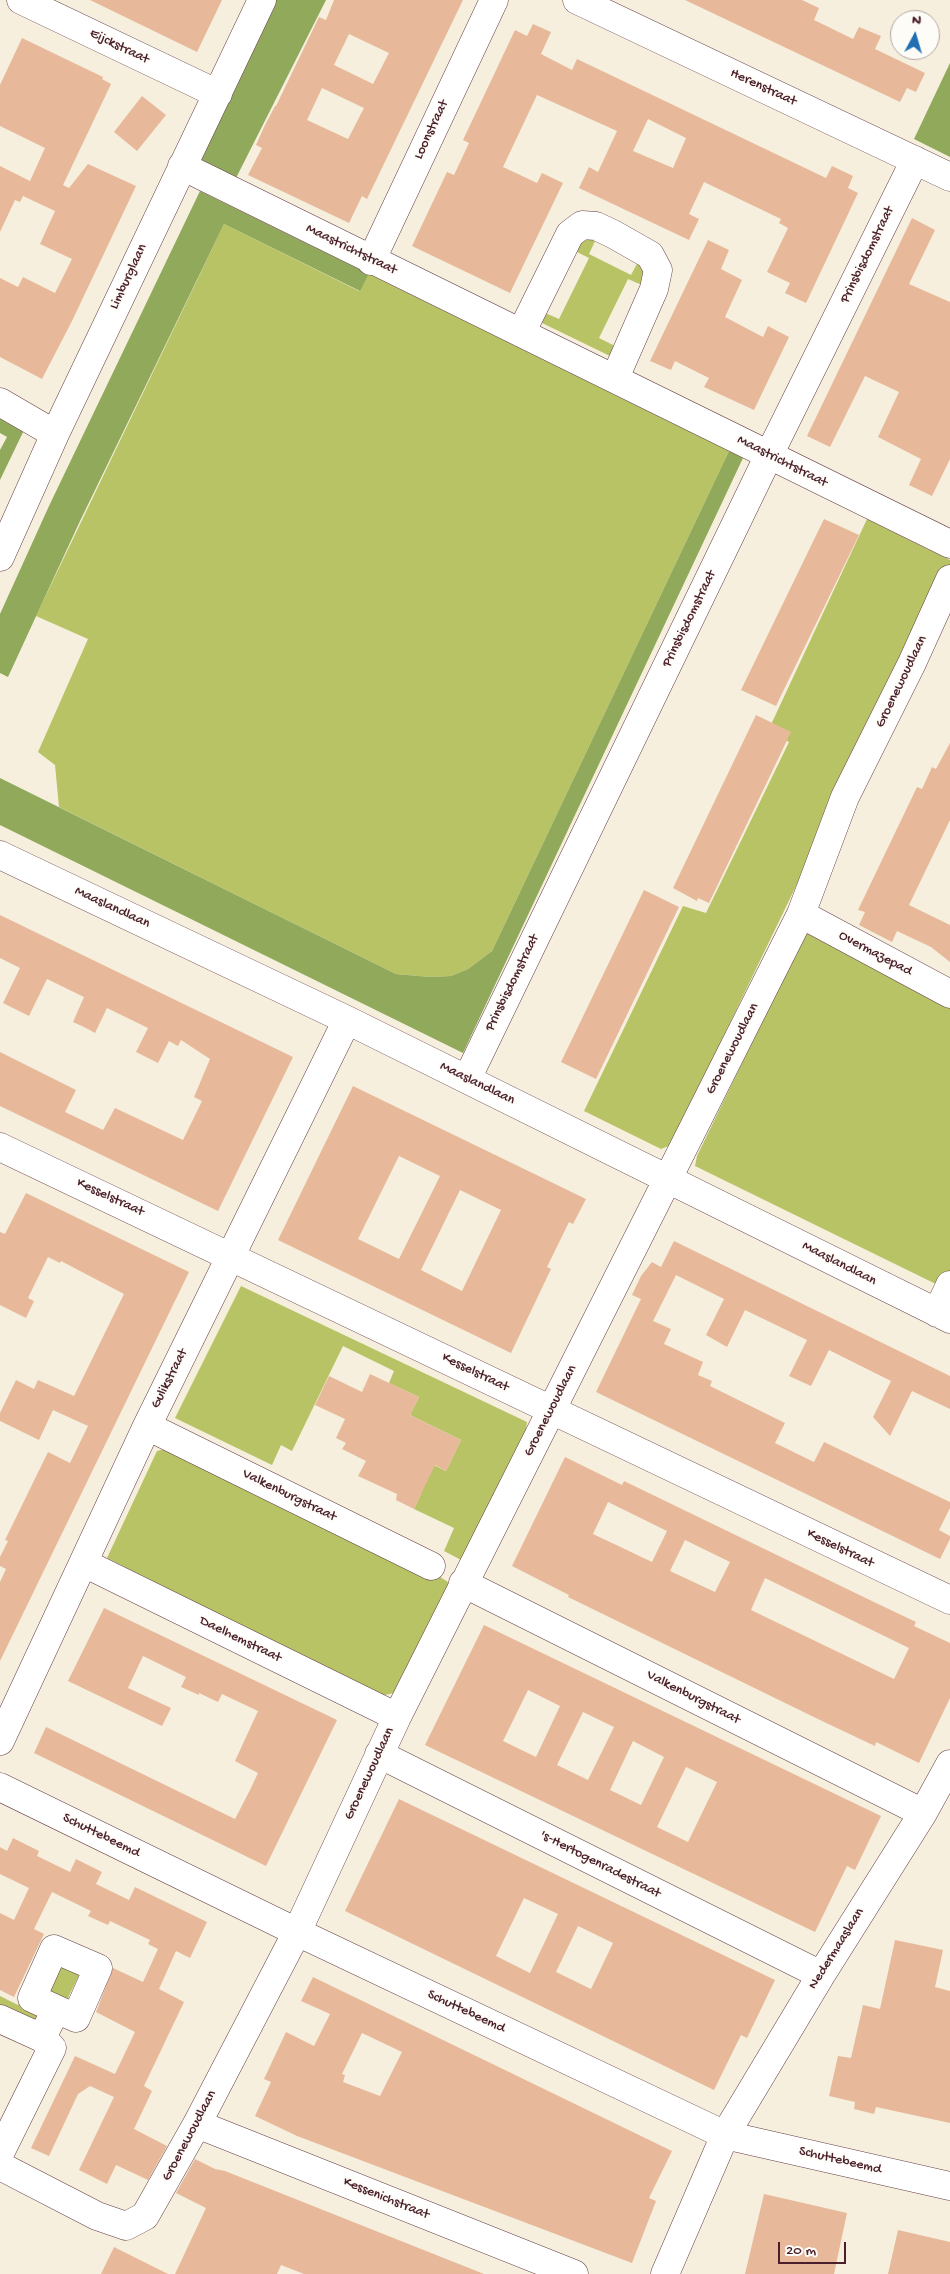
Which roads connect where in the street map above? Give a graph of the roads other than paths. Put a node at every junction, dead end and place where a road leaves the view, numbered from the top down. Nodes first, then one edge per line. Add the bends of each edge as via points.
1 (4, 0) edge
2 (20, 0) edge
3 (262, 0) edge
4 (494, 0) edge
5 (577, 0) edge
6 (0, 8) edge
7 (218, 94) junction
8 (915, 160) junction
9 (182, 166) junction
10 (950, 176) edge
11 (371, 261) junction
12 (521, 333) junction
13 (615, 378) junction
14 (0, 402) edge
15 (55, 434) junction
16 (769, 455) junction
17 (950, 544) edge
18 (0, 557) edge
19 (950, 579) edge
20 (0, 855) edge
21 (801, 914) junction
22 (950, 994) edge
23 (347, 1020) junction
24 (467, 1079) junction
25 (3, 1156) edge
26 (668, 1178) junction
27 (232, 1256) junction
28 (950, 1285) edge
29 (943, 1316) edge
30 (552, 1411) junction
31 (147, 1426) junction
32 (84, 1563) junction
33 (431, 1566) dead end
34 (463, 1583) junction
35 (950, 1600) edge
36 (397, 1717) junction
37 (0, 1741) edge
38 (379, 1754) junction
39 (950, 1764) edge
40 (0, 1787) edge
41 (923, 1813) junction
42 (297, 1932) junction
43 (821, 1975) junction
44 (56, 2009) dead end
45 (0, 2019) edge
46 (42, 2038) junction
47 (197, 2124) junction
48 (725, 2135) junction
49 (0, 2153) edge
50 (0, 2166) edge
51 (950, 2186) edge
52 (574, 2274) edge
53 (665, 2274) edge

1 - 6 street
2 - 7 street, Eijckstraat
3 - 7 street, Limburglaan
4 - 11 street, Loonstraat
5 - 8 street, Herenstraat
7 - 9 street, Limburglaan
8 - 10 street, Herenstraat
8 - 16 street, Prinsbisdomstraat
9 - 11 street, Maastrichtstraat
9 - 15 street, Limburglaan
11 - 12 street, Maastrichtstraat
12 - 13 street, Maastrichtstraat
12 - 13 street via 570,234 582,225 596,226 613,234 650,255 658,270 654,289
13 - 16 street, Maastrichtstraat
14 - 15 street
15 - 18 street, Limburglaan
16 - 17 street, Maastrichtstraat
16 - 24 street, Prinsbisdomstraat
19 - 21 street, Groenewoudlaan via 845,797
20 - 23 street, Maaslandlaan
21 - 22 street, Overmazepad
21 - 26 street, Groenewoudlaan
23 - 24 street, Maaslandlaan
23 - 27 street, Gulikstraat
24 - 26 street, Maaslandlaan
25 - 27 street, Kesselstraat
26 - 29 street, Maaslandlaan
26 - 30 street, Groenewoudlaan
27 - 30 street, Kesselstraat
27 - 31 street, Gulikstraat
28 - 29 street
30 - 34 street, Groenewoudlaan
30 - 35 street, Kesselstraat
31 - 32 street, Gulikstraat
31 - 33 street, Valkenburgstraat
32 - 36 street, Daelhemstraat
32 - 37 street, Gulikstraat
34 - 36 street, Groenewoudlaan
34 - 41 street, Valkenburgstraat
36 - 38 street, Groenewoudlaan
38 - 42 street, Groenewoudlaan
38 - 43 street, 's-Hertogenradestraat
39 - 41 street, Nedermaaslaan
40 - 42 street, Schuttebeemd
41 - 43 street, Nedermaaslaan
42 - 47 street, Groenewoudlaan
42 - 48 street, Schuttebeemd
43 - 48 street, Nedermaaslaan
44 - 46 street
45 - 46 street
46 - 49 street via 52,2048
47 - 50 street, Groenewoudlaan via 146,2216 126,2226 97,2216
47 - 52 street, Kessenichstraat
48 - 51 street, Schuttebeemd
48 - 53 street

